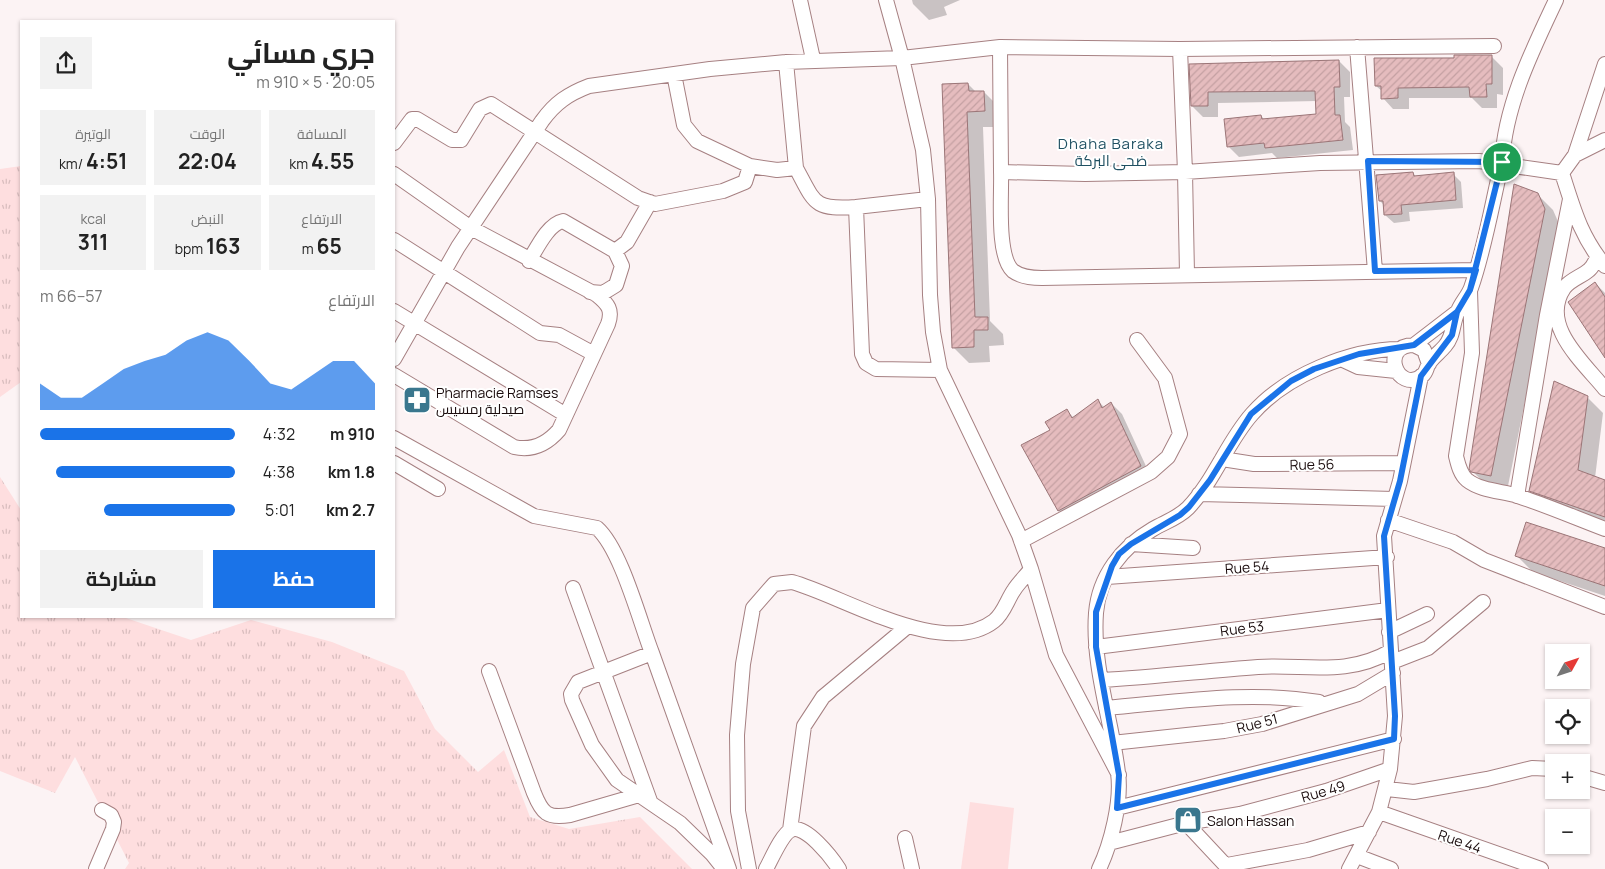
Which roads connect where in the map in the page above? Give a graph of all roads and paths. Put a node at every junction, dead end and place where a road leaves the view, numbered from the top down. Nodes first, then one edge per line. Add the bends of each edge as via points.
1 (800, 0) edge
2 (886, 0) edge
3 (1556, 0) edge
4 (1494, 46) dead end
5 (1000, 47) junction
6 (1357, 47) junction
7 (1180, 49) junction
8 (902, 58) junction
9 (814, 59) junction
10 (786, 62) junction
11 (1605, 64) edge
12 (674, 74) junction
13 (534, 132) junction
14 (1605, 140) edge
15 (395, 143) edge
16 (1575, 155) junction
17 (1368, 161) junction
18 (1502, 162) junction
19 (750, 166) junction
20 (796, 168) junction
21 (1001, 172) junction
22 (1185, 172) junction
23 (1562, 173) junction
24 (395, 175) edge
25 (1570, 197) junction
26 (928, 199) junction
27 (650, 202) junction
28 (856, 206) junction
29 (471, 228) junction
30 (395, 241) edge
31 (615, 251) junction
32 (529, 261) junction
33 (1601, 261) edge
34 (1476, 270) junction
35 (1375, 271) junction
36 (445, 272) junction
37 (1186, 274) junction
38 (1470, 290) junction
39 (589, 292) junction
40 (395, 312) edge
41 (1457, 312) junction
42 (415, 324) junction
43 (1137, 340) dead end
44 (1407, 347) junction
45 (594, 354) junction
46 (395, 357) edge
47 (1343, 360) junction
48 (1429, 364) junction
49 (940, 370) junction
50 (1401, 375) junction
51 (395, 376) edge
52 (1421, 376) junction
53 (1605, 389) edge
54 (1415, 408) junction
55 (566, 415) junction
56 (395, 439) edge
57 (1222, 459) junction
58 (1403, 463) junction
59 (395, 464) edge
60 (438, 489) dead end
61 (1199, 494) junction
62 (1517, 496) junction
63 (1394, 499) junction
64 (1388, 520) junction
65 (1605, 529) edge
66 (1021, 541) junction
67 (1131, 544) junction
68 (1193, 548) dead end
69 (1387, 556) junction
70 (1031, 569) junction
71 (1107, 577) junction
72 (573, 588) dead end
73 (1483, 602) dead end
74 (1605, 607) edge
75 (1388, 610) junction
76 (1427, 614) dead end
77 (908, 626) junction
78 (1389, 632) junction
79 (1096, 647) junction
80 (652, 653) junction
81 (1392, 662) junction
82 (489, 671) dead end
83 (602, 672) junction
84 (1102, 680) junction
85 (1323, 703) junction
86 (1106, 708) junction
87 (1394, 739) junction
88 (1112, 743) junction
89 (1390, 769) junction
90 (1545, 769) edge
91 (1119, 775) junction
92 (1590, 779) edge
93 (1605, 783) edge
94 (1387, 789) junction
95 (644, 798) junction
96 (1117, 808) junction
97 (102, 810) dead end
98 (1379, 812) junction
99 (1186, 823) junction
100 (790, 830) junction
101 (1369, 832) junction
102 (905, 838) dead end
103 (1109, 843) junction
104 (1357, 856) junction
105 (1228, 867) edge
106 (96, 869) edge
107 (724, 869) edge
108 (729, 869) edge
109 (749, 869) edge
110 (766, 869) edge
111 (839, 869) edge
112 (912, 869) edge
113 (1099, 869) edge
114 (1350, 869) edge
115 (1391, 869) edge
116 (1541, 869) edge

1 - 9 street
2 - 8 street
3 - 18 street via 1520,82 1503,145
4 - 6 street
5 - 7 street
5 - 8 street
5 - 21 street
6 - 7 street
6 - 17 street
7 - 22 street
8 - 9 street
8 - 26 street via 923,150
9 - 10 street
10 - 12 street
10 - 20 street
11 - 16 street
12 - 13 street via 589,86 572,92 554,104
12 - 19 street via 688,133 708,147
13 - 15 street via 491,104 480,109 461,140 452,140 412,119
13 - 27 street via 638,198
13 - 29 street
14 - 16 street
16 - 23 street
17 - 18 street
17 - 22 street
17 - 35 street
18 - 23 street
18 - 34 street
19 - 20 street via 777,170
19 - 27 street via 745,182 723,191 655,204
20 - 28 street via 816,203 834,208
21 - 22 street
21 - 37 street via 1004,256 1013,271 1022,276
22 - 37 street
23 - 25 street
24 - 29 street
25 - 33 street via 1579,226
25 - 62 street
26 - 28 street
26 - 49 street via 930,295
27 - 31 street via 627,242
28 - 49 street via 863,359 876,369
29 - 32 street
29 - 36 street
30 - 36 street
31 - 32 street via 563,221 556,222 550,229
31 - 39 street via 622,266 616,285 603,293
32 - 39 street
33 - 53 street via 1563,289 1558,321 1562,336
34 - 35 street
34 - 38 street
35 - 37 street
36 - 42 street
36 - 45 street via 540,333 559,335
38 - 41 street
38 - 62 street via 1472,353 1456,456 1467,480
39 - 45 street via 603,300 611,313
40 - 42 street
41 - 44 street
41 - 48 street via 1452,335
42 - 46 street
42 - 55 street
43 - 66 street via 1165,378 1180,434 1168,457 1151,472
44 - 47 street via 1373,350
44 - 48 street via 1424,350
44 - 50 street via 1395,355 1394,363
45 - 55 street
47 - 50 street via 1358,367
47 - 57 street via 1314,369 1270,397 1251,414
48 - 52 street
49 - 66 street
50 - 52 street via 1411,380
50 - 54 street
51 - 55 street via 524,450 539,446 554,436
52 - 54 street
54 - 58 street
56 - 80 street via 534,516 597,528 604,533 621,568
57 - 58 street, Rue 56 via 1254,464
57 - 61 street
58 - 63 street
59 - 60 street
61 - 63 street
61 - 67 street via 1180,515
62 - 65 street
63 - 64 street
64 - 69 street via 1384,536
64 - 74 street via 1453,542 1484,560
66 - 70 street
67 - 68 street
67 - 71 street via 1119,554
69 - 71 street, Rue 54
69 - 75 street
70 - 77 street via 994,622 955,633 938,633
70 - 91 street via 1056,655
71 - 79 street via 1096,612
72 - 83 street
73 - 81 street via 1433,645
75 - 78 street
75 - 79 street, Rue 53
76 - 78 street
77 - 100 street via 823,697 804,726
77 - 109 street via 792,582 774,584 758,600 742,664 737,735 738,811
78 - 81 street
79 - 84 street
80 - 83 street
80 - 108 street
81 - 84 street via 1346,668 1258,667
81 - 85 street, Rue 51 via 1365,691
81 - 87 street
82 - 95 street via 534,793 545,813 560,817
83 - 95 street
83 - 95 street via 578,682 571,694 572,700 603,763 617,780
84 - 86 street
85 - 86 street via 1233,697
85 - 88 street, Rue 51 via 1262,724
86 - 88 street
87 - 89 street
87 - 96 street
88 - 91 street
89 - 94 street
89 - 99 street, Rue 49 via 1326,791 1240,814
90 - 94 street via 1532,768 1496,778 1414,792
91 - 96 street
92 - 93 street
94 - 98 street
95 - 107 street via 680,823
96 - 103 street
97 - 106 street via 111,815 114,822
98 - 101 street
98 - 116 street, Rue 44
99 - 103 street, Rue 49
99 - 105 street
100 - 110 street
100 - 111 street via 802,829
101 - 104 street
101 - 105 street via 1308,850
102 - 112 street
103 - 113 street
104 - 114 street
104 - 115 street

